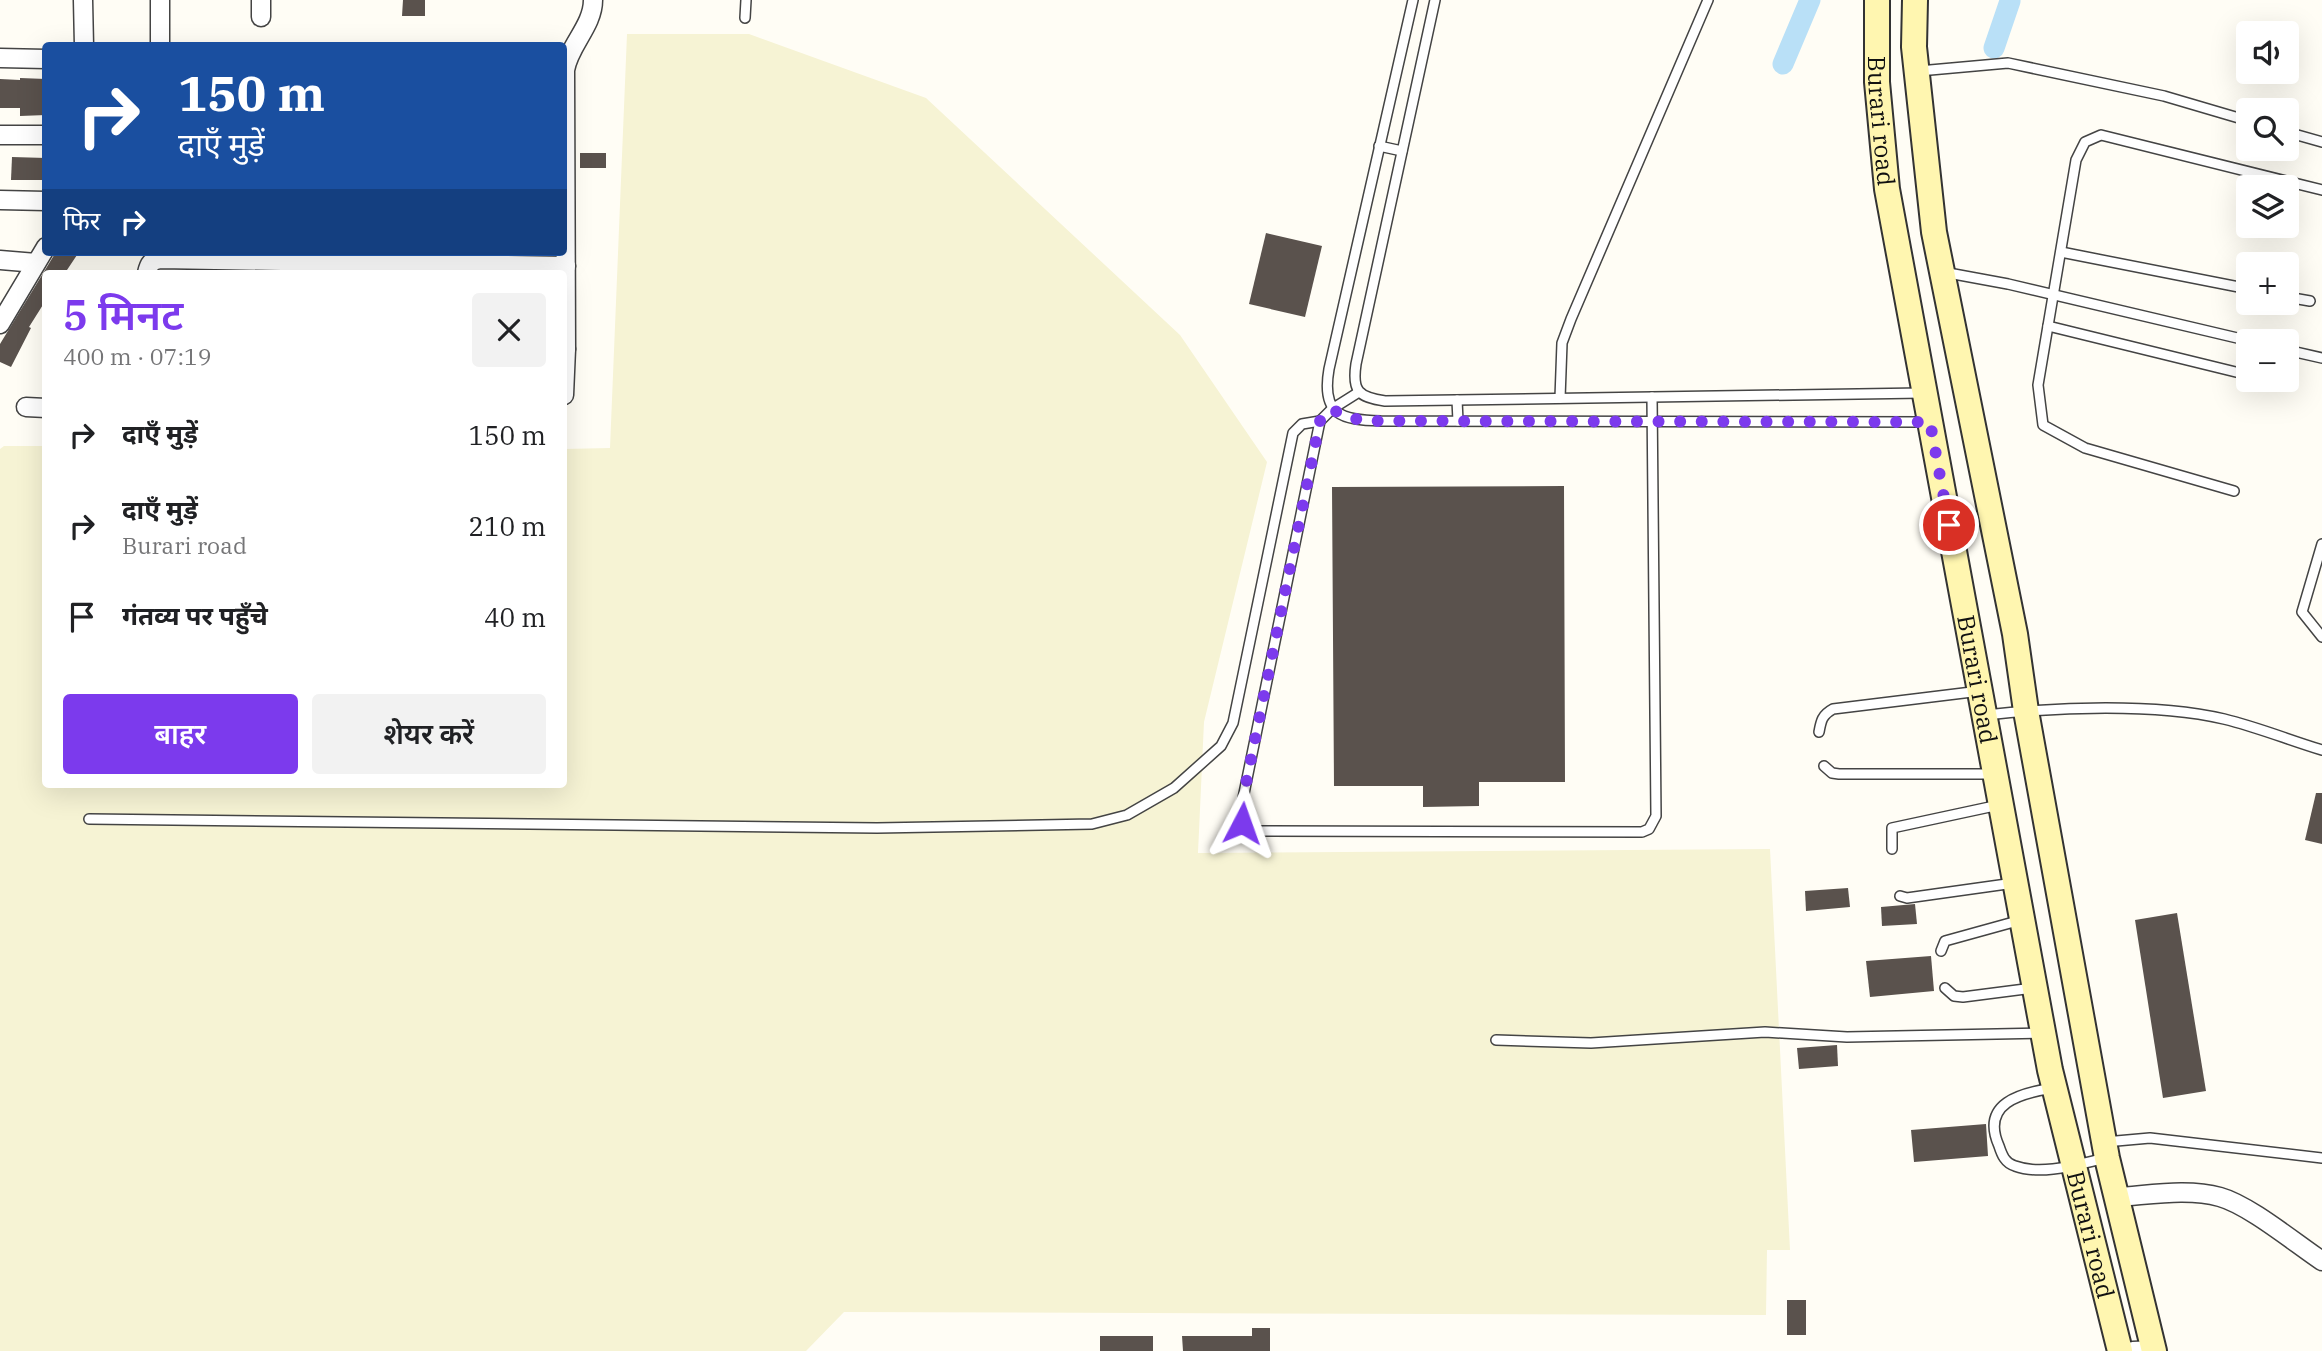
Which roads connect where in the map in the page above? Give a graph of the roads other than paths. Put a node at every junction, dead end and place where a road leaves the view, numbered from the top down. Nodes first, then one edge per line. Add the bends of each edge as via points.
1 (83, 0) edge
2 (160, 0) edge
3 (593, 0) edge
4 (746, 0) edge
5 (1413, 0) edge
6 (1435, 0) edge
7 (1708, 0) edge
8 (1877, 0) edge
9 (1915, 0) edge
10 (746, 18) dead end
11 (84, 42) edge
12 (160, 42) edge
13 (0, 58) edge
14 (42, 59) edge
15 (567, 59) edge
16 (1916, 71) junction
17 (2236, 117) edge
18 (0, 135) edge
19 (42, 135) edge
20 (2299, 135) edge
21 (2322, 142) edge
22 (1380, 146) junction
23 (1402, 151) junction
24 (2322, 190) edge
25 (0, 200) edge
26 (42, 201) edge
27 (2061, 252) junction
28 (42, 253) edge
29 (293, 256) edge
30 (566, 256) edge
31 (0, 260) edge
32 (36, 263) junction
33 (566, 266) junction
34 (148, 270) edge
35 (566, 270) edge
36 (1941, 272) junction
37 (2236, 286) edge
38 (2053, 295) junction
39 (2299, 299) edge
40 (2309, 301) dead end
41 (0, 324) edge
42 (2048, 326) junction
43 (2236, 338) edge
44 (2299, 353) edge
45 (2322, 358) edge
46 (2236, 372) edge
47 (1359, 392) junction
48 (1925, 393) junction
49 (1652, 397) junction
50 (1560, 398) junction
51 (1457, 400) junction
52 (26, 407) dead end
53 (42, 408) edge
54 (1332, 409) junction
55 (1320, 421) junction
56 (1458, 421) junction
57 (1652, 422) junction
58 (1930, 422) junction
59 (2234, 491) dead end
60 (2322, 545) edge
61 (2322, 637) edge
62 (1980, 691) junction
63 (2026, 710) junction
64 (1984, 715) junction
65 (1819, 732) dead end
66 (2322, 750) edge
67 (1824, 766) dead end
68 (1996, 774) junction
69 (2001, 804) junction
70 (89, 819) dead end
71 (1892, 849) dead end
72 (2015, 883) junction
73 (1900, 896) dead end
74 (2022, 920) junction
75 (1941, 951) dead end
76 (2035, 987) junction
77 (1944, 988) dead end
78 (2043, 1033) junction
79 (1496, 1040) dead end
80 (2055, 1088) junction
81 (2106, 1150) junction
82 (2322, 1158) edge
83 (2076, 1165) junction
84 (2117, 1197) junction
85 (2322, 1261) edge
86 (2120, 1351) edge
87 (2147, 1351) edge

1 - 11 street
2 - 12 street
3 - 15 street via 587,23
4 - 10 lane
5 - 22 lane
6 - 23 lane
7 - 50 lane via 1562,343
8 - 48 main road, Burari road via 1877,82 1885,177
9 - 16 main road, Burari road
13 - 14 street
16 - 17 lane via 2008,62 2164,96
16 - 36 main road, Burari road
18 - 19 street
20 - 21 lane
22 - 23 lane
22 - 54 lane via 1325,388
23 - 47 lane via 1356,363 1354,378
24 - 27 lane via 2101,135 2085,142 2076,160
25 - 26 street
27 - 37 lane
27 - 38 lane
28 - 32 street
29 - 33 street
29 - 34 street via 161,259 149,264
30 - 33 street
31 - 32 street
32 - 41 street
33 - 35 street
36 - 38 lane
36 - 63 main road, Burari road via 2015,634
38 - 42 lane
38 - 43 lane
39 - 40 lane
42 - 46 lane
42 - 59 lane via 2038,385 2043,425 2085,448
44 - 45 lane
47 - 51 lane via 1385,401
47 - 54 lane
48 - 49 lane
48 - 58 main road, Burari road
49 - 50 lane
49 - 57 lane
50 - 51 lane
51 - 56 lane
52 - 53 street
54 - 55 lane
54 - 56 lane via 1360,420
55 - 57 lane via 1240,813 1242,823 1257,831 1649,829 1656,816
55 - 70 lane via 1302,424 1293,433 1228,735 1174,788 1127,815 1092,824 877,828
56 - 57 lane
57 - 58 lane
58 - 62 main road, Burari road
60 - 61 lane via 2302,612
62 - 64 main road, Burari road
62 - 65 lane via 1833,709 1821,721
63 - 64 lane
63 - 66 lane via 2183,713 2223,719
63 - 81 main road, Burari road
64 - 68 main road, Burari road
67 - 68 lane via 1839,774
68 - 69 main road, Burari road
69 - 71 lane via 1892,828
69 - 72 main road, Burari road
72 - 73 lane
72 - 74 main road, Burari road
74 - 75 lane via 1945,941
74 - 76 main road, Burari road
76 - 77 lane via 1963,997
76 - 78 main road, Burari road
78 - 79 lane via 1847,1037 1765,1032 1591,1043
78 - 80 main road, Burari road
80 - 83 main road, Burari road
80 - 83 lane via 2009,1100 1999,1110 1996,1141 2004,1160 2014,1166
81 - 82 lane via 2150,1138
81 - 83 lane
81 - 84 main road, Burari road
83 - 86 main road, Burari road
84 - 85 street via 2186,1193 2219,1197 2237,1203
84 - 87 main road, Burari road

